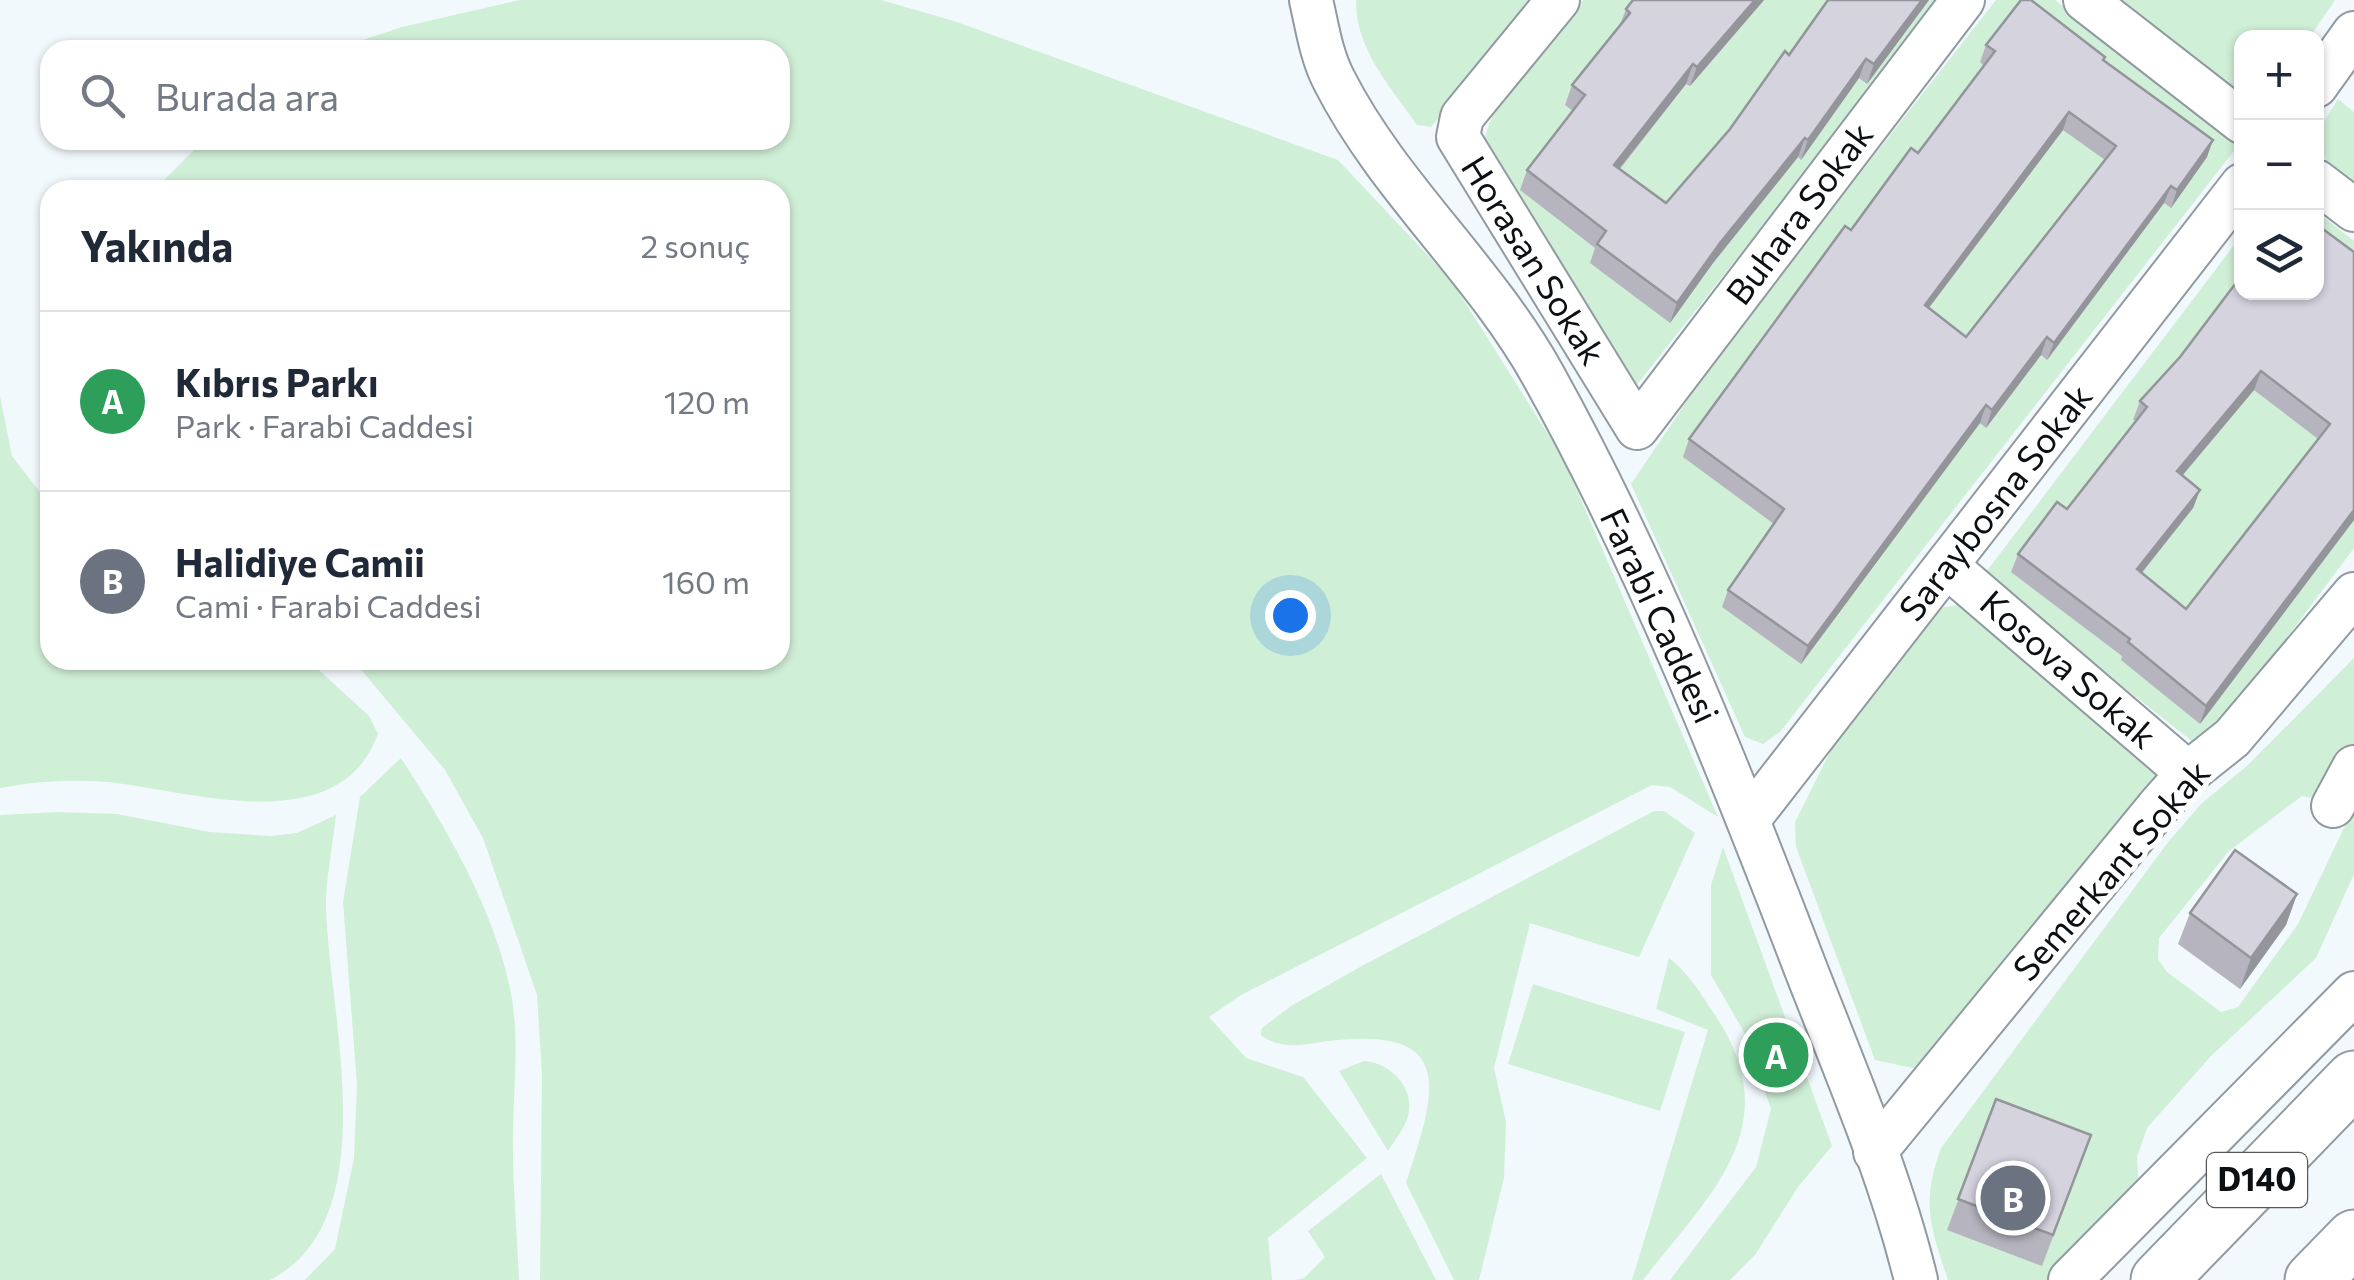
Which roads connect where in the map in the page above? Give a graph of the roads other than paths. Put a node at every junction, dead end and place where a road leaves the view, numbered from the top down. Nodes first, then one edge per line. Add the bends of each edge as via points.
1 (1311, 0) edge
2 (1558, 0) edge
3 (1963, 0) edge
4 (2084, 0) edge
5 (2354, 34) edge
6 (2324, 75) edge
7 (2239, 120) edge
8 (2324, 187) edge
9 (2234, 195) edge
10 (2354, 210) edge
11 (1637, 428) joint
12 (1948, 567) junction
13 (2354, 594) edge
14 (2354, 767) edge
15 (2188, 773) junction
16 (2332, 806) dead end
17 (1749, 819) junction
18 (2354, 993) edge
19 (2354, 1079) edge
20 (1875, 1152) junction
21 (2354, 1238) edge
22 (1916, 1280) edge
23 (2070, 1280) edge
24 (2159, 1280) edge
25 (2313, 1280) edge

1 - 17 street, Farabi Caddesi via 1332,76 1360,125 1512,326 1566,416 1657,603
2 - 11 street, Horasan Sokak via 1462,116 1458,137
3 - 11 street, Buhara Sokak
4 - 7 street
5 - 6 street
8 - 10 street
9 - 12 street, Saraybosna Sokak
12 - 15 street, Kosova Sokak
12 - 17 street, Saraybosna Sokak
13 - 15 street, Semerkant Sokak via 2232,738
14 - 16 street
15 - 20 street, Semerkant Sokak
17 - 20 street, Farabi Caddesi
18 - 23 street
19 - 24 highway, D140
20 - 22 street, Farabi Caddesi
21 - 25 highway

